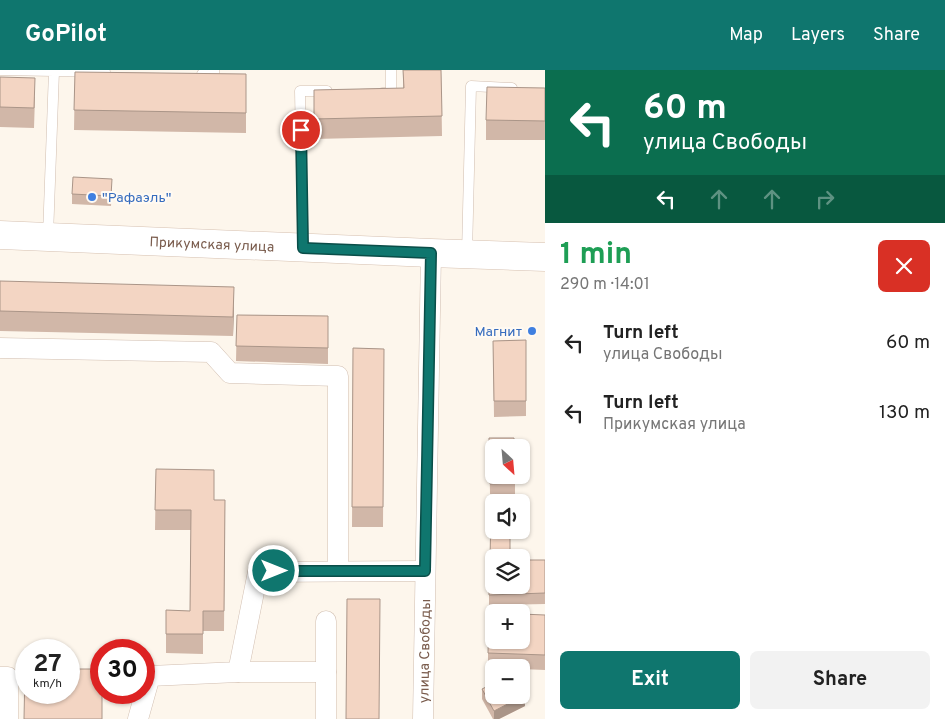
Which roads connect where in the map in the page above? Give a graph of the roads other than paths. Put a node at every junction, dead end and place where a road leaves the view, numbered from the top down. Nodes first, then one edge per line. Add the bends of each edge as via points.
1 (2, 70) edge
2 (214, 70) edge
3 (391, 70) edge
4 (54, 71) junction
5 (88, 71) edge
6 (117, 73) edge
7 (195, 74) edge
8 (527, 89) edge
9 (336, 92) edge
10 (373, 92) edge
11 (0, 235) edge
12 (48, 237) junction
13 (303, 248) junction
14 (431, 253) junction
15 (467, 254) junction
16 (545, 257) edge
17 (0, 348) edge
18 (338, 571) junction
19 (425, 571) junction
20 (326, 621) dead end
21 (238, 672) junction
22 (326, 672) junction
23 (0, 677) edge
24 (8, 719) edge
25 (138, 719) edge
26 (326, 719) edge
27 (422, 719) edge

1 - 4 lane
2 - 7 lane via 214,75
3 - 10 lane via 391,93
4 - 5 lane
4 - 12 lane
5 - 6 lane
8 - 15 lane via 471,86
9 - 13 lane via 300,91
11 - 12 main road, Прикумская улица
12 - 13 main road, Прикумская улица
13 - 14 main road, Прикумская улица
14 - 15 main road, Прикумская улица
14 - 19 street, улица Свободы
15 - 16 main road, Прикумская улица
17 - 18 street via 211,352 230,373 338,376
18 - 19 street
18 - 21 street via 258,572
19 - 27 street, улица Свободы
20 - 22 street
21 - 22 street
21 - 25 street via 150,676
22 - 26 street
23 - 24 street via 8,677

